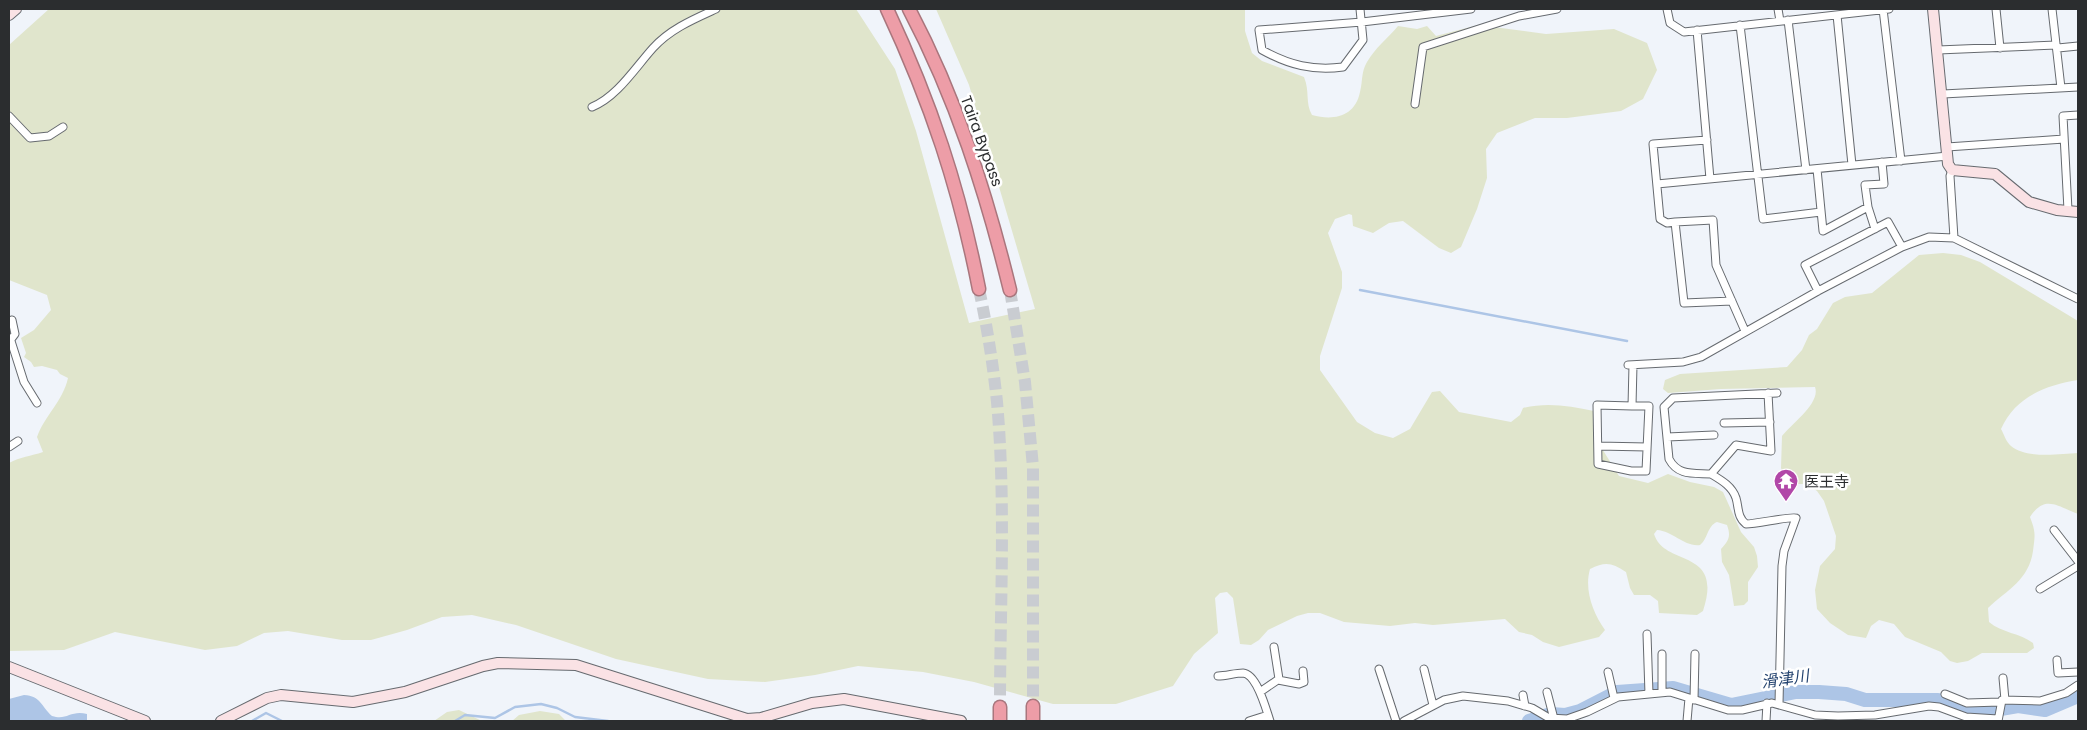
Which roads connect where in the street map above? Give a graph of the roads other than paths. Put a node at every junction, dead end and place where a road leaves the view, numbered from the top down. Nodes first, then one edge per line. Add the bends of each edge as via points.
1 (16, 9) edge
2 (716, 9) edge
3 (887, 9) edge
4 (911, 9) edge
5 (1360, 9) edge
6 (1471, 9) edge
7 (1557, 9) edge
8 (1667, 9) edge
9 (1778, 9) edge
10 (1883, 9) edge
11 (1889, 9) edge
12 (1933, 9) edge
13 (1996, 9) edge
14 (2052, 9) edge
15 (1837, 14) junction
16 (9, 15) edge
17 (1784, 20) junction
18 (1362, 22) junction
19 (1740, 26) junction
20 (1697, 30) junction
21 (2078, 46) edge
22 (2057, 47) junction
23 (2000, 48) junction
24 (1938, 50) junction
25 (2078, 87) edge
26 (2061, 88) junction
27 (1943, 94) junction
28 (1415, 104) dead end
29 (592, 107) dead end
30 (2078, 115) edge
31 (9, 116) edge
32 (63, 127) dead end
33 (2064, 139) junction
34 (1707, 140) junction
35 (1947, 152) junction
36 (1901, 160) junction
37 (1882, 162) junction
38 (1852, 165) junction
39 (1818, 169) junction
40 (1806, 170) junction
41 (1952, 170) junction
42 (1758, 174) junction
43 (1710, 179) junction
44 (1657, 184) junction
45 (1868, 206) junction
46 (2073, 211) edge
47 (1821, 212) junction
48 (1676, 222) junction
49 (1875, 229) junction
50 (1954, 238) junction
51 (1902, 247) junction
52 (980, 289) tunnel mouth
53 (1010, 290) tunnel mouth
54 (1818, 291) junction
55 (2078, 299) edge
56 (1732, 300) junction
57 (12, 320) dead end
58 (1746, 331) junction
59 (10, 342) edge
60 (1777, 392) dead end
61 (1768, 393) junction
62 (38, 403) dead end
63 (1632, 406) junction
64 (1770, 422) junction
65 (1724, 423) dead end
66 (1714, 435) dead end
67 (1667, 437) junction
68 (18, 441) dead end
69 (1598, 446) junction
70 (9, 447) edge
71 (1647, 447) junction
72 (1711, 474) junction
73 (2054, 530) dead end
74 (2078, 561) edge
75 (2078, 566) edge
76 (2040, 589) dead end
77 (1647, 634) dead end
78 (1274, 647) dead end
79 (1662, 654) dead end
80 (1695, 654) dead end
81 (2057, 660) dead end
82 (9, 667) edge
83 (1379, 669) dead end
84 (1424, 669) dead end
85 (1303, 671) dead end
86 (1608, 672) dead end
87 (2078, 672) edge
88 (1218, 676) dead end
89 (2003, 678) dead end
90 (1278, 680) junction
91 (2078, 685) edge
92 (1260, 692) junction
93 (1547, 692) dead end
94 (1662, 692) junction
95 (1650, 694) junction
96 (1945, 694) dead end
97 (1523, 695) dead end
98 (1614, 698) junction
99 (1692, 699) junction
100 (2002, 702) junction
101 (1767, 703) junction
102 (1779, 704) junction
103 (1433, 705) junction
104 (1033, 706) tunnel mouth
105 (1525, 706) junction
106 (1269, 718) edge
107 (1554, 719) junction
108 (1998, 719) edge
109 (1571, 720) edge
110 (145, 721) edge
111 (221, 721) edge
112 (961, 721) edge
113 (1033, 721) edge
114 (1249, 721) edge
115 (1396, 721) edge
116 (1404, 721) edge
117 (1687, 721) edge
118 (1766, 721) edge

1 - 16 street
2 - 29 street via 688,21 654,47 608,98
3 - 52 highway via 914,65 949,163
4 - 53 highway, Taira Bypass via 944,82 981,181
5 - 18 street
6 - 18 street
7 - 28 street via 1511,18 1424,47
8 - 20 street via 1670,23 1684,32
9 - 17 street
10 - 11 street
10 - 15 street
10 - 36 street
12 - 24 street
13 - 23 street
14 - 22 street
15 - 17 street
15 - 38 street
17 - 19 street
17 - 40 street
18 - 18 street via 1363,40 1343,67 1311,69 1273,56 1262,50 1260,43 1259,30
19 - 20 street
19 - 42 street
20 - 34 street
21 - 22 street
22 - 23 street
22 - 26 street
23 - 24 street
24 - 27 street
25 - 26 street
26 - 27 street
27 - 35 street
30 - 33 street via 2063,116
31 - 32 street via 30,138 49,136
33 - 35 street
33 - 46 street
34 - 43 street
34 - 44 street via 1653,144
35 - 36 street
35 - 41 street
36 - 37 street
37 - 38 street
37 - 45 street via 1884,184 1865,185
38 - 39 street
39 - 40 street
39 - 47 street
40 - 42 street
41 - 46 street via 1995,174 2029,202
41 - 50 street
42 - 43 street
42 - 47 street via 1763,219
43 - 44 street
44 - 48 street via 1660,219 1667,223
45 - 47 street via 1823,231
45 - 49 street
48 - 56 street via 1712,220 1716,265
48 - 56 street via 1684,304
49 - 51 street via 1888,222
49 - 54 street via 1805,266
50 - 51 street via 1929,237
50 - 55 street
51 - 54 street
54 - 58 street
56 - 58 street
57 - 59 street via 15,331
58 - 63 street via 1693,360 1630,365
59 - 62 street via 24,382
60 - 61 street
61 - 64 street
61 - 67 street via 1673,398 1664,407
63 - 69 street via 1597,405
63 - 71 street via 1649,406
64 - 65 street
64 - 72 street via 1771,452 1736,445
66 - 67 street
67 - 72 street via 1668,459 1677,470
68 - 70 street
69 - 71 street
69 - 71 street via 1598,464 1631,471 1646,471
72 - 102 street via 1734,493 1739,516 1746,524 1796,518 1784,551 1781,574
73 - 74 street
75 - 76 street
77 - 95 street
78 - 90 street via 1280,674
79 - 94 street
80 - 99 street
81 - 87 street via 2058,673
82 - 110 street
83 - 115 street
84 - 103 street
85 - 90 street via 1304,682 1300,684
86 - 98 street
88 - 92 street via 1247,674
89 - 100 street
90 - 92 street
91 - 100 street via 2066,693 2040,701
92 - 106 street
93 - 107 street
94 - 95 street
94 - 99 street
95 - 98 street
96 - 100 street via 1967,702
97 - 105 street
98 - 109 street
99 - 101 street via 1713,707 1737,710
99 - 117 street
100 - 108 street
101 - 102 street
101 - 118 street
102 - 108 street via 1815,715 1875,715 1929,706 1966,717
103 - 105 street via 1450,698 1470,696
103 - 116 street
104 - 113 highway
105 - 107 street
106 - 114 street
107 - 109 street
111 - 112 street via 267,698 281,695 354,702 405,692 498,663 576,665 747,719 812,703 844,699

